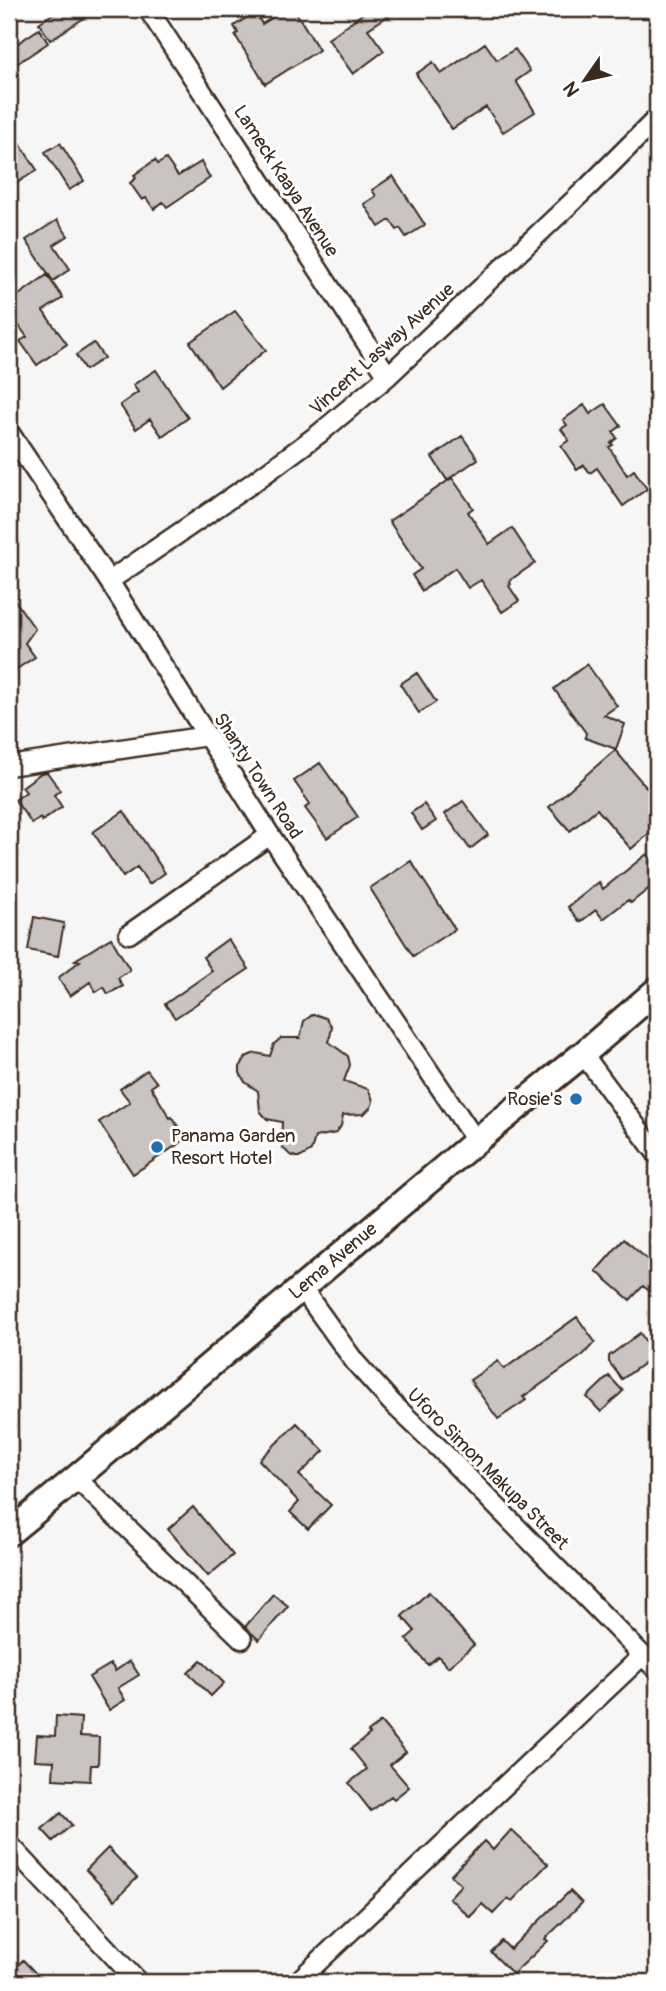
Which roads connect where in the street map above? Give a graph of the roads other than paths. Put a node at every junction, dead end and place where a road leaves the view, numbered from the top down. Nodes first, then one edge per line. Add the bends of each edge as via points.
1 (148, 9) edge
2 (657, 118) edge
3 (388, 376) junction
4 (9, 432) edge
5 (109, 581) junction
6 (207, 736) junction
7 (9, 766) edge
8 (270, 835) junction
9 (129, 934) dead end
10 (657, 990) edge
11 (583, 1054) junction
12 (476, 1140) junction
13 (657, 1154) edge
14 (301, 1287) junction
15 (76, 1478) junction
16 (9, 1533) edge
17 (243, 1639) dead end
18 (643, 1655) junction
19 (657, 1670) edge
20 (9, 1844) edge
21 (138, 1982) edge
22 (297, 1982) edge

1 - 3 street, Lameck Kaaya Avenue
2 - 3 street, Vincent Lasway Avenue
3 - 5 street, Vincent Lasway Avenue via 251,484
4 - 5 street, Shanty Town Road
5 - 6 street, Shanty Town Road
6 - 7 street
6 - 8 street, Shanty Town Road
8 - 9 street
8 - 12 street, Shanty Town Road
10 - 11 main road, Lema Avenue
11 - 12 main road, Lema Avenue
11 - 13 street
12 - 14 main road, Lema Avenue
14 - 15 main road, Lema Avenue
14 - 18 street, Uforo Simon Makupa Street via 355,1362 392,1403
15 - 16 main road, Lema Avenue
15 - 17 street
18 - 19 street, Uforo Simon Makupa Street
18 - 22 street
20 - 21 street

